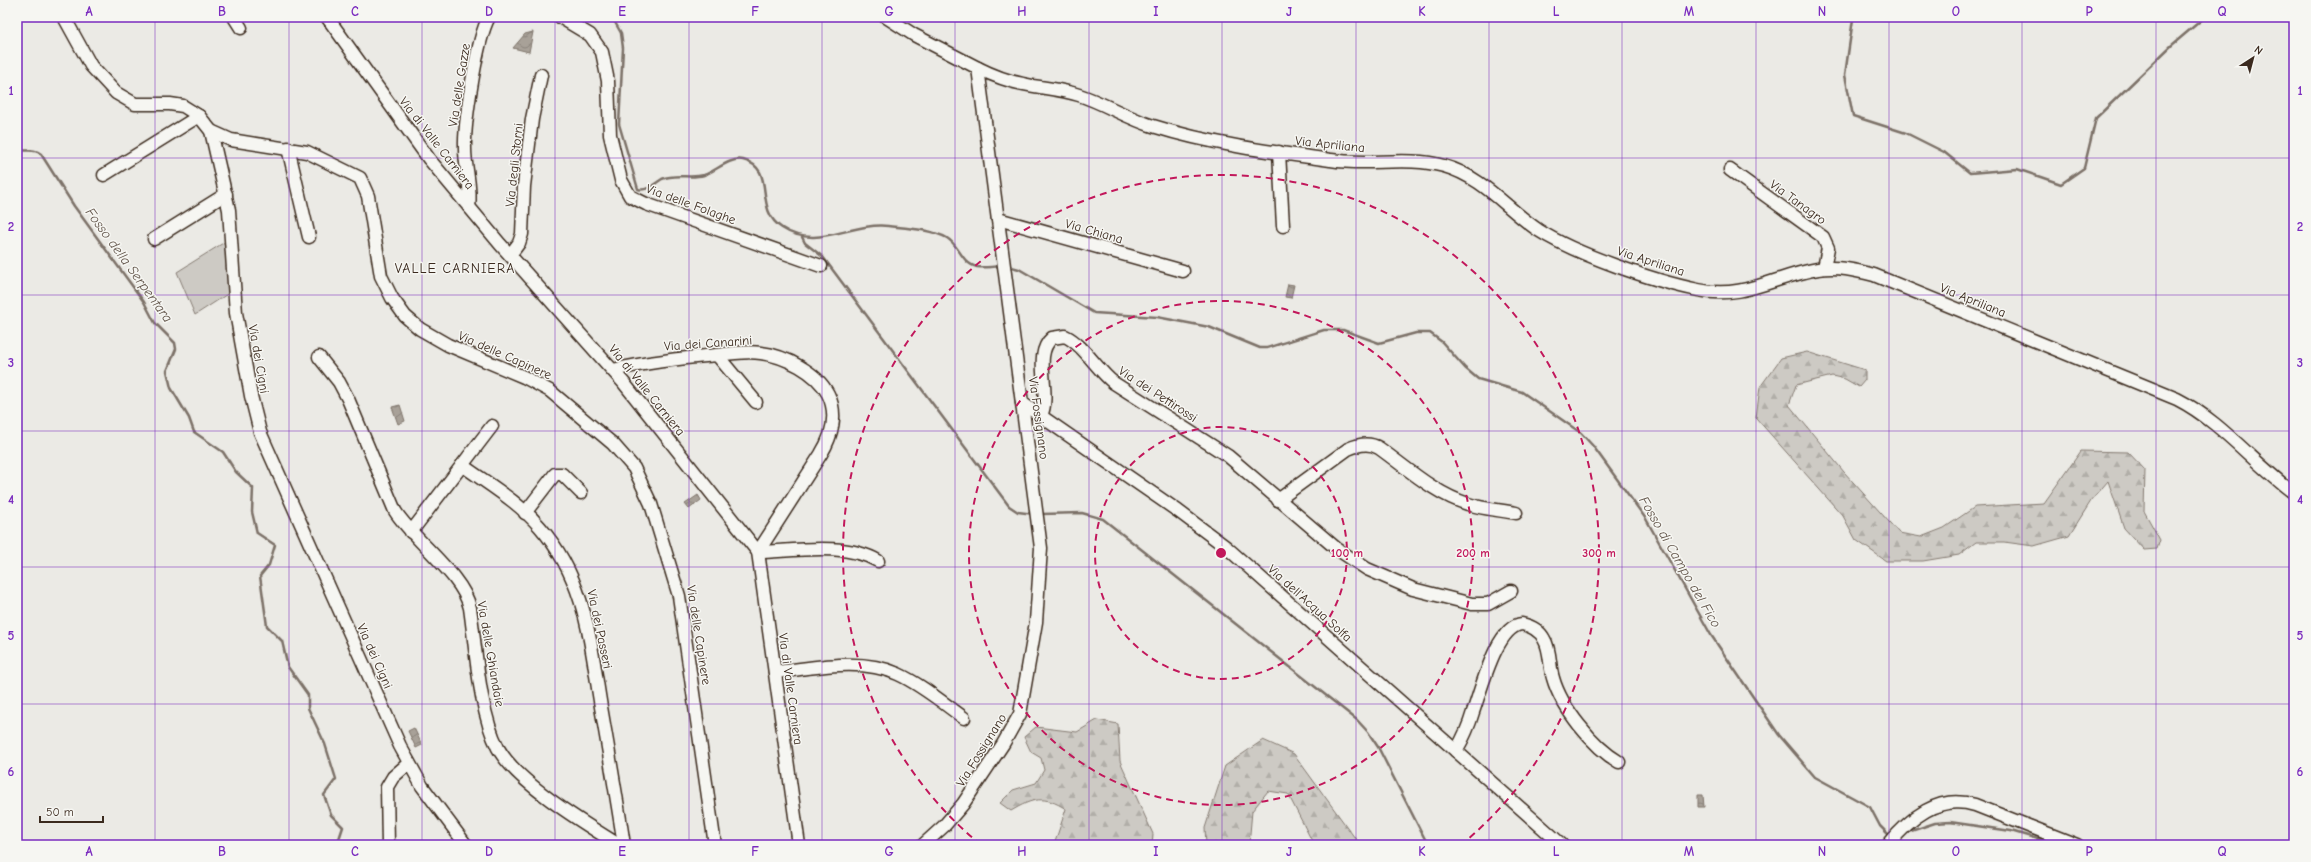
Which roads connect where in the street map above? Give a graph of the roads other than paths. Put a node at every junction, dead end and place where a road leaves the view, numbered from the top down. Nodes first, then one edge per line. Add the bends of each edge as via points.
1 (64, 17) edge
2 (234, 17) edge
3 (327, 17) edge
4 (489, 17) edge
5 (560, 17) edge
6 (886, 17) edge
7 (241, 28) dead end
8 (978, 68) junction
9 (541, 75) dead end
10 (199, 116) junction
11 (211, 131) junction
12 (288, 148) junction
13 (1279, 152) junction
14 (1730, 170) dead end
15 (104, 175) dead end
16 (226, 194) junction
17 (469, 207) junction
18 (998, 219) junction
19 (1283, 226) dead end
20 (309, 237) dead end
21 (154, 240) dead end
22 (510, 254) junction
23 (821, 266) dead end
24 (1824, 268) junction
25 (1183, 271) dead end
26 (717, 355) junction
27 (319, 356) dead end
28 (613, 370) junction
29 (756, 402) dead end
30 (1022, 403) junction
31 (1041, 416) junction
32 (492, 426) dead end
33 (462, 465) junction
34 (582, 493) dead end
35 (2294, 493) edge
36 (1278, 500) junction
37 (526, 513) junction
38 (1516, 513) dead end
39 (411, 532) junction
40 (758, 552) junction
41 (878, 561) dead end
42 (1511, 591) dead end
43 (775, 672) junction
44 (964, 718) dead end
45 (1456, 751) junction
46 (1619, 762) dead end
47 (408, 763) junction
48 (388, 845) edge
49 (466, 845) edge
50 (619, 845) edge
51 (624, 845) edge
52 (715, 845) edge
53 (799, 845) edge
54 (922, 845) edge
55 (1562, 845) edge
56 (1888, 845) edge
57 (2077, 845) edge

1 - 10 street, Via dei Cigni via 93,70 120,96 135,104 179,105
2 - 7 street
3 - 17 street, Via di Valle Carniera via 414,139
4 - 17 street, Via delle Gazze via 481,40 466,129 466,160 471,192
5 - 23 street, Via delle Folaghe via 587,32 602,52 608,76 613,149 623,185 630,196 646,204
6 - 8 street via 914,35
8 - 13 street, Via Apriliana via 1017,83 1078,94 1135,120 1170,131
8 - 18 street, Via Fossignano
9 - 22 street, Via degli Storni via 527,158 522,200 522,234 519,243
10 - 11 street, Via dei Cigni
10 - 15 street
11 - 12 street, Via delle Capinere via 231,140
11 - 16 street, Via dei Cigni
12 - 20 street
12 - 52 street, Via delle Capinere via 317,156 352,172 362,180 369,200 381,276 392,298 409,319 424,332 448,345 524,377 550,391 617,448 638,473 669,559 682,609
13 - 19 street
13 - 24 street, Via Apriliana via 1339,162 1410,162 1448,167 1482,184 1533,226 1556,240 1626,268 1695,290 1736,292
14 - 24 street, Via Tanagro via 1820,235 1828,248
16 - 21 street
16 - 47 street, Via dei Cigni via 231,226 235,306 259,428
17 - 22 street, Via di Valle Carniera
18 - 25 street, Via Chiana
18 - 30 street, Via Fossignano
22 - 28 street, Via di Valle Carniera
24 - 35 street, Via Apriliana via 1848,269 1879,277 2177,399 2218,425 2267,472
26 - 28 street, Via dei Canarini via 668,359
26 - 29 street
26 - 40 street, Via dei Canarini via 762,353 806,370 822,383 832,405 832,425 825,446
27 - 39 street, Via delle Ghiandaie via 346,394 394,508
28 - 40 street, Via di Valle Carniera
30 - 31 street, Via dell'Acqua Solfa
30 - 54 street, Via Fossignano via 1039,523 1041,564 1038,608 1025,693 1020,714 963,804 944,826
31 - 36 street, Via dei Pettirossi via 1046,400 1044,349 1052,338 1065,336 1077,344 1111,381 1216,447
31 - 45 street, Via dell'Acqua Solfa via 1178,511 1226,548
32 - 33 street
33 - 37 street, Via dei Passeri
33 - 39 street
34 - 37 street via 562,474 555,474
36 - 38 street via 1348,449 1369,444 1379,448 1449,497 1474,506
36 - 42 street, Via dei Pettirossi via 1348,557 1403,585 1448,600 1480,605 1492,602
37 - 51 street, Via dei Passeri via 556,547 573,578 582,602
39 - 50 street, Via delle Ghiandaie via 455,580 467,598 486,710 493,735 501,751 513,767 541,791
40 - 41 street via 841,550 864,554
40 - 43 street, Via di Valle Carniera
43 - 44 street via 852,665 883,668 917,684
43 - 53 street, Via di Valle Carniera
45 - 46 street via 1496,650 1509,631 1522,624 1534,629 1544,639 1552,677 1565,705 1602,750
45 - 55 street, Via dell'Acqua Solfa
47 - 48 street via 394,775 388,785
47 - 49 street, Via dei Cigni
56 - 57 street via 1920,813 1953,802 1975,805

